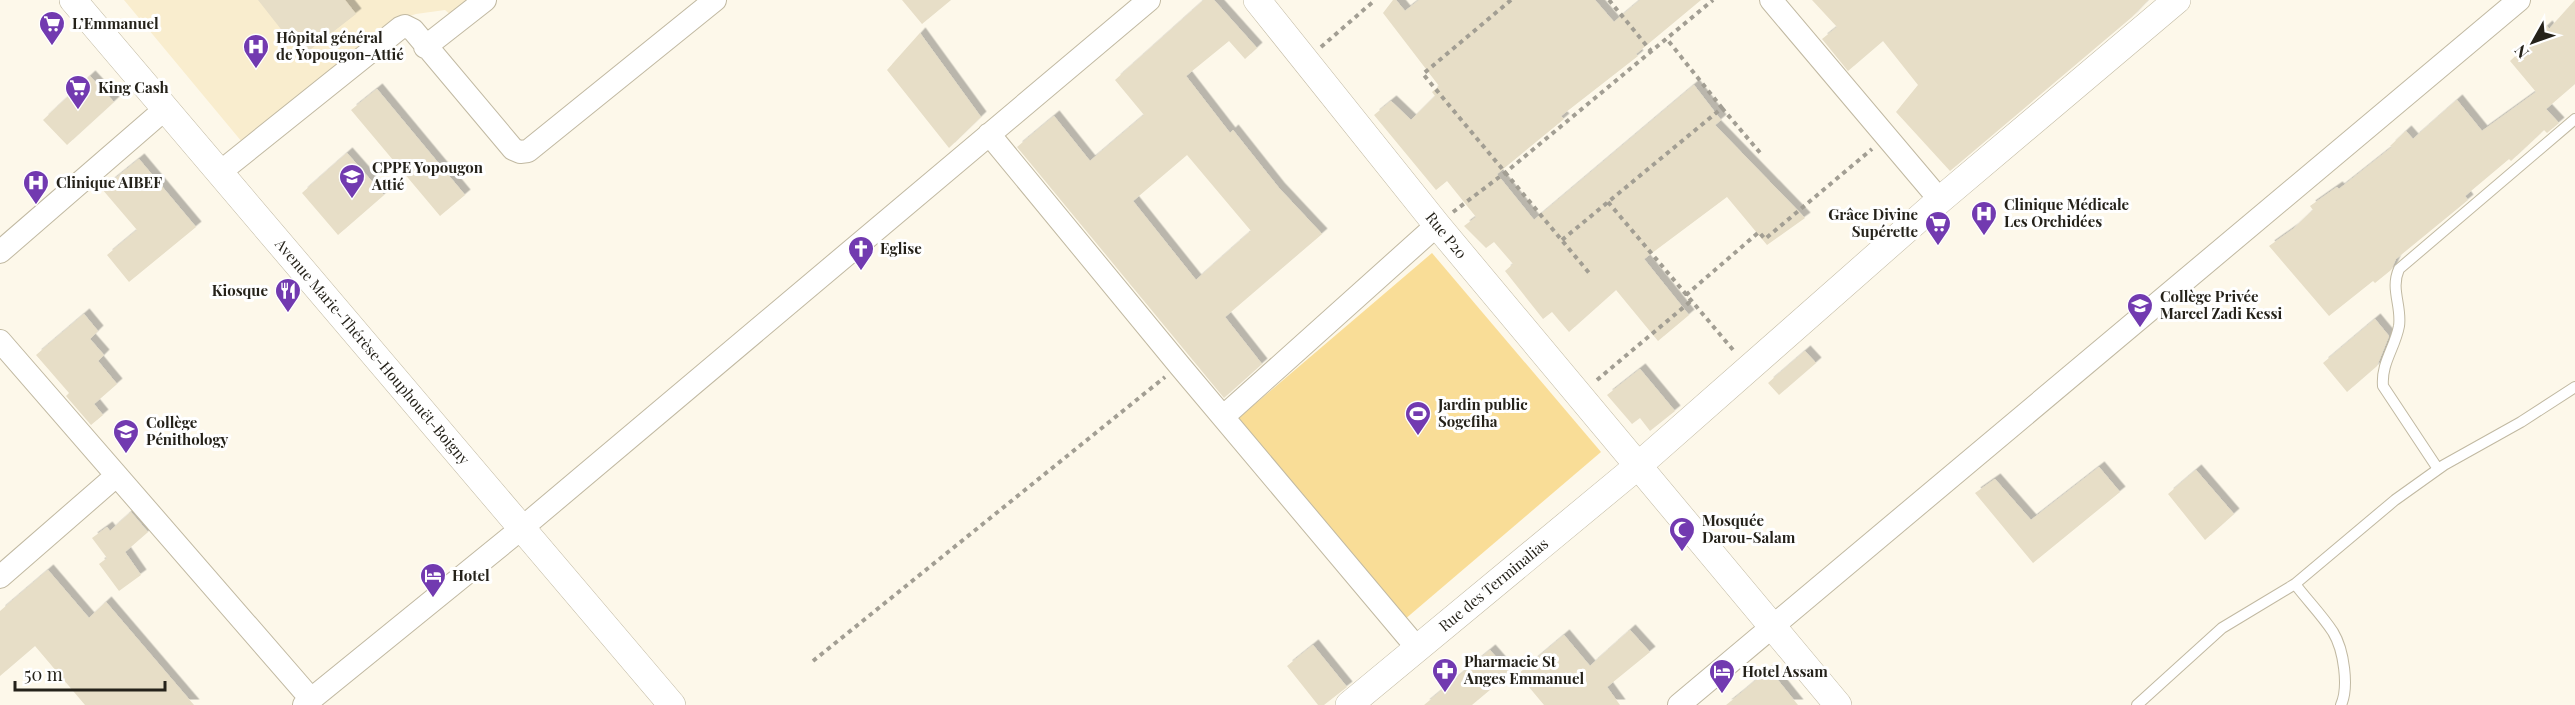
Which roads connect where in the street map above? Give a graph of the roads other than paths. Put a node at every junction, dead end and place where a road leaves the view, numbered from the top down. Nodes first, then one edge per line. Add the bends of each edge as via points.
1 (73, 0) edge
2 (485, 0) edge
3 (715, 0) edge
4 (1149, 0) edge
5 (1257, 0) edge
6 (1771, 0) edge
7 (2177, 0) edge
8 (2519, 0) edge
9 (425, 47) junction
10 (165, 109) junction
11 (2575, 119) edge
12 (989, 134) junction
13 (219, 172) junction
14 (1940, 200) junction
15 (1437, 225) junction
16 (0, 252) edge
17 (0, 341) edge
18 (2575, 387) edge
19 (1224, 416) junction
20 (1639, 465) junction
21 (2438, 469) junction
22 (116, 476) junction
23 (522, 528) junction
24 (0, 577) edge
25 (2295, 584) junction
26 (1773, 626) junction
27 (1418, 649) junction
28 (307, 702) edge
29 (672, 705) edge
30 (1349, 705) edge
31 (1679, 705) edge
32 (1838, 705) edge
33 (2137, 705) edge
34 (2341, 705) edge

1 - 10 street, Avenue Marie-Thérèse-Houphouët-Boigny
2 - 9 street
3 - 9 street via 539,144 520,152 513,149
4 - 12 street
5 - 15 street, Rue P20
6 - 14 street
7 - 14 street, Rue des Terminalias
8 - 26 street
9 - 13 street via 410,28 400,28
10 - 13 street, Avenue Marie-Thérèse-Houphouët-Boigny
10 - 16 street
11 - 21 lane via 2399,269 2394,280 2399,323 2382,373 2383,386
12 - 19 street
12 - 23 street
13 - 23 street, Avenue Marie-Thérèse-Houphouët-Boigny
14 - 20 street, Rue des Terminalias
15 - 19 street
15 - 20 street, Rue P20
17 - 22 street
18 - 21 lane
19 - 27 street
20 - 26 street, Rue P20
20 - 27 street, Rue des Terminalias
21 - 25 lane
22 - 24 street
22 - 28 street
23 - 28 street
23 - 29 street, Avenue Marie-Thérèse-Houphouët-Boigny
25 - 33 lane via 2222,628
25 - 34 lane via 2334,634 2345,670
26 - 31 street
26 - 32 street, Rue P20
27 - 30 street, Rue des Terminalias

